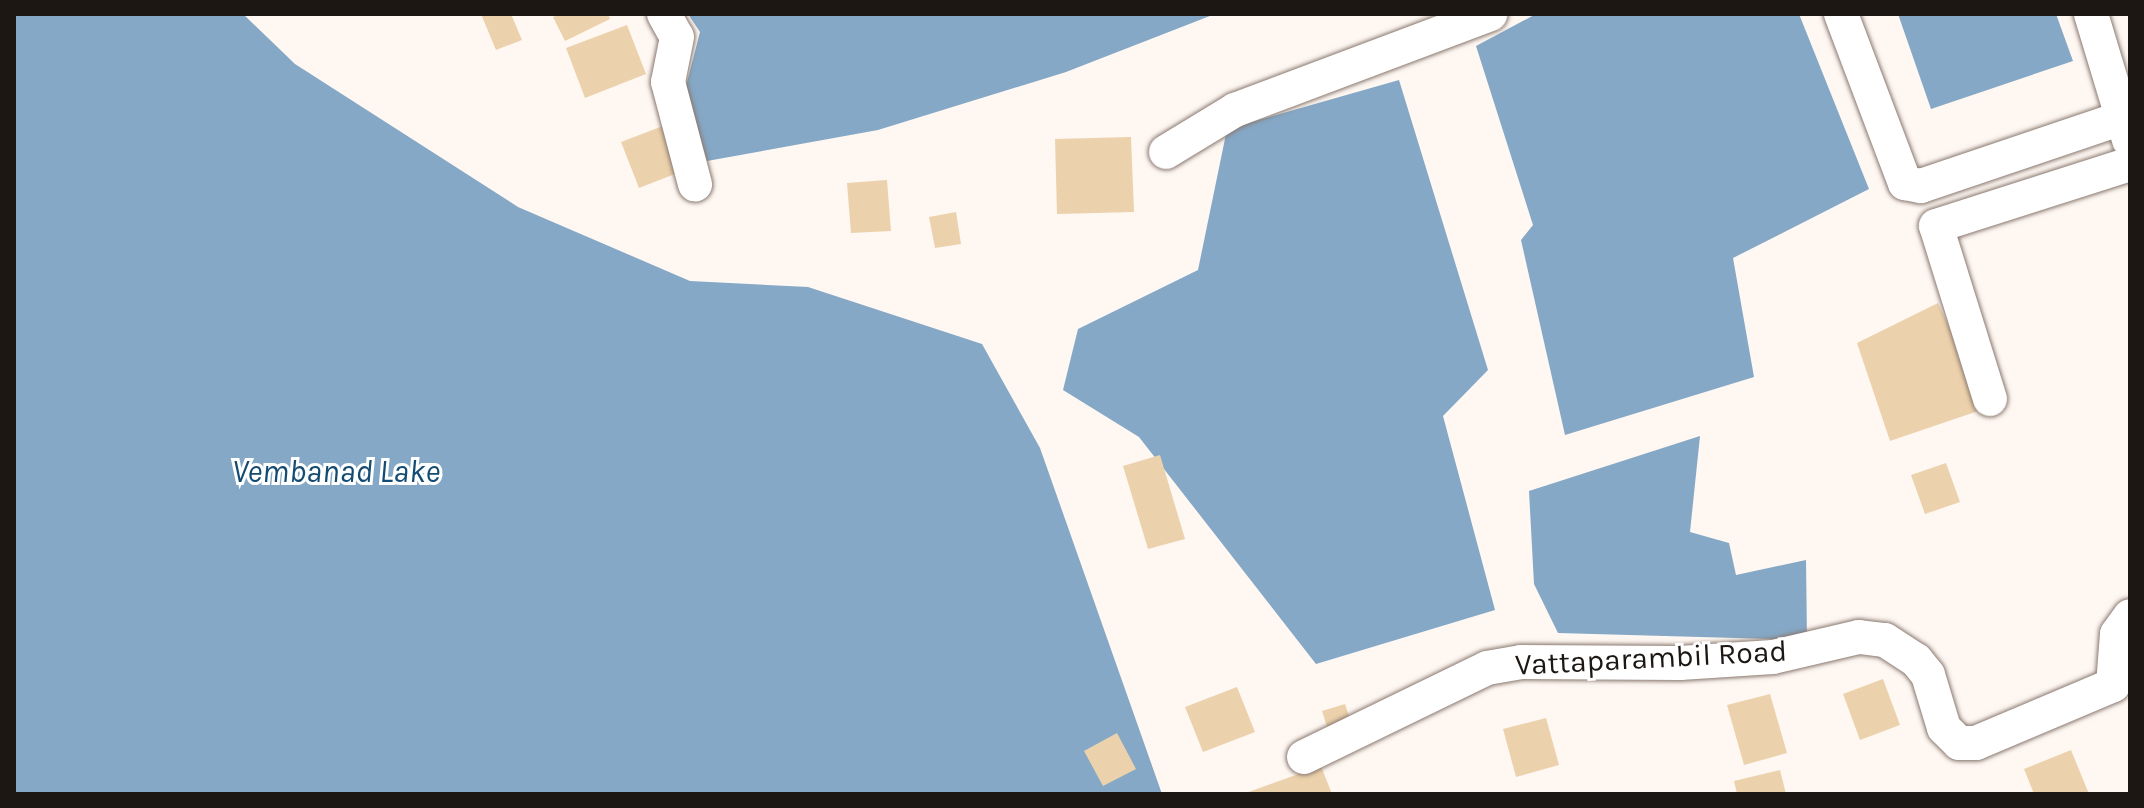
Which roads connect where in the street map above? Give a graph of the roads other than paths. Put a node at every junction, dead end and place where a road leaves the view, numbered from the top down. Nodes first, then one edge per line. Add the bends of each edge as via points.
1 (664, 14) edge
2 (1491, 14) edge
3 (1841, 14) edge
4 (2091, 14) edge
5 (2126, 131) edge
6 (1166, 152) dead end
7 (2130, 164) edge
8 (695, 184) dead end
9 (1990, 399) dead end
10 (2130, 616) edge
11 (1304, 757) dead end

1 - 8 street via 677,37 668,82
2 - 6 street via 1235,110
3 - 5 street via 1905,183 1921,186
4 - 5 street
7 - 9 street via 1936,226
10 - 11 street, Vattaparambil Road via 2117,634 2113,685 1976,743 1959,743 1944,728 1928,675 1916,660 1885,640 1859,637 1773,657 1680,663 1521,662 1487,668

